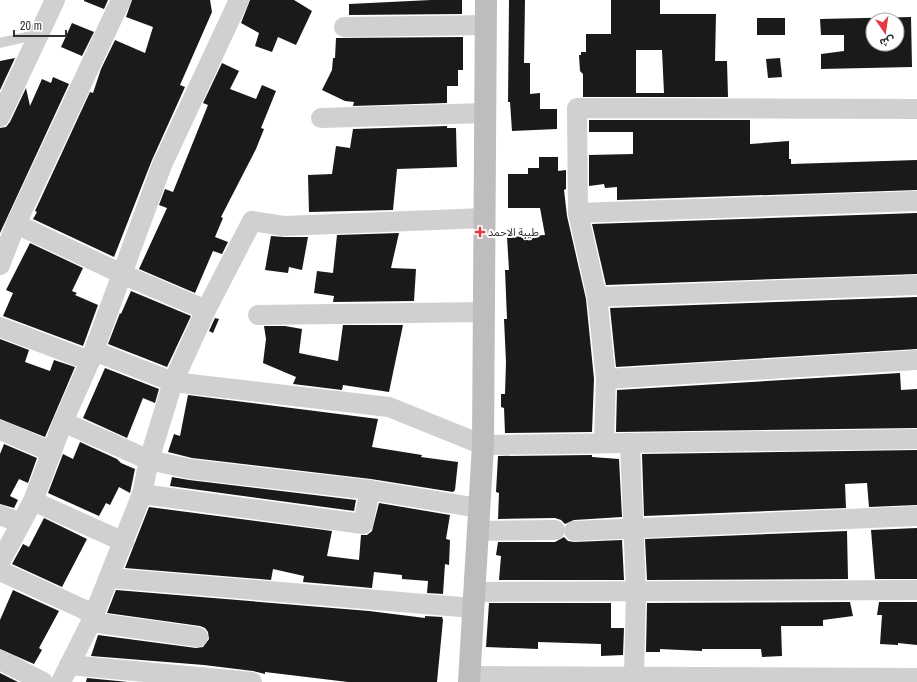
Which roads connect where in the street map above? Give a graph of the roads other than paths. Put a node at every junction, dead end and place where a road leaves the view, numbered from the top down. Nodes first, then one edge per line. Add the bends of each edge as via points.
1 (55, 0) edge
2 (121, 0) edge
3 (239, 0) edge
4 (486, 0) edge
5 (486, 25) junction
6 (344, 27) dead end
7 (39, 34) junction
8 (0, 43) edge
9 (917, 109) edge
10 (485, 113) junction
11 (0, 116) edge
12 (321, 118) dead end
13 (917, 201) edge
14 (578, 213) junction
15 (484, 218) junction
16 (16, 224) junction
17 (0, 265) edge
18 (122, 274) junction
19 (917, 285) edge
20 (597, 297) junction
21 (206, 310) junction
22 (484, 312) junction
23 (258, 315) dead end
24 (0, 327) edge
25 (92, 356) junction
26 (917, 360) edge
27 (606, 379) junction
28 (173, 382) junction
29 (63, 422) junction
30 (0, 430) edge
31 (917, 439) edge
32 (604, 443) junction
33 (630, 443) junction
34 (483, 446) junction
35 (52, 452) junction
36 (149, 460) junction
37 (370, 490) junction
38 (142, 494) junction
39 (33, 501) junction
40 (479, 508) junction
41 (0, 514) edge
42 (917, 516) edge
43 (21, 523) junction
44 (633, 528) junction
45 (478, 531) junction
46 (124, 542) junction
47 (0, 562) edge
48 (0, 571) edge
49 (110, 578) junction
50 (917, 590) edge
51 (636, 591) junction
52 (474, 600) junction
53 (93, 618) junction
54 (198, 637) dead end
55 (0, 660) edge
56 (65, 674) edge
57 (634, 676) junction
58 (917, 678) edge
59 (469, 679) edge
60 (594, 679) edge
61 (707, 680) edge
62 (843, 680) edge
63 (43, 682) edge
64 (252, 682) edge

1 - 7 street
2 - 16 street
3 - 18 street via 162,165
4 - 5 main road
5 - 6 street
5 - 10 main road
7 - 8 lane
7 - 11 street
9 - 14 street via 577,108
10 - 12 street
10 - 15 main road
13 - 14 street
14 - 20 street
15 - 21 street via 284,226 252,221
15 - 22 main road
16 - 17 street
16 - 18 street
18 - 21 street
18 - 25 street
19 - 20 street
20 - 27 street
21 - 28 street
22 - 23 street
22 - 34 main road
24 - 25 street
25 - 28 street
25 - 29 street
26 - 27 street
27 - 32 street
28 - 34 street via 389,407
28 - 36 street
29 - 35 street
29 - 36 street
30 - 35 street
31 - 33 street
32 - 33 street
32 - 34 street
33 - 44 street
34 - 40 main road
35 - 39 street
36 - 37 street via 190,469
36 - 38 street
37 - 38 street via 363,524
37 - 40 street
38 - 46 street
39 - 43 street
39 - 46 street
40 - 45 main road
41 - 43 street
42 - 44 street
43 - 47 street
44 - 45 street
44 - 51 street
45 - 52 main road
46 - 49 street
48 - 53 street
49 - 52 street
49 - 53 street
50 - 51 street
51 - 52 street
51 - 57 street
52 - 59 main road
53 - 54 street
53 - 56 street
55 - 63 street
56 - 64 street
57 - 60 street
57 - 61 street
58 - 62 street
59 - 60 street
61 - 62 street

